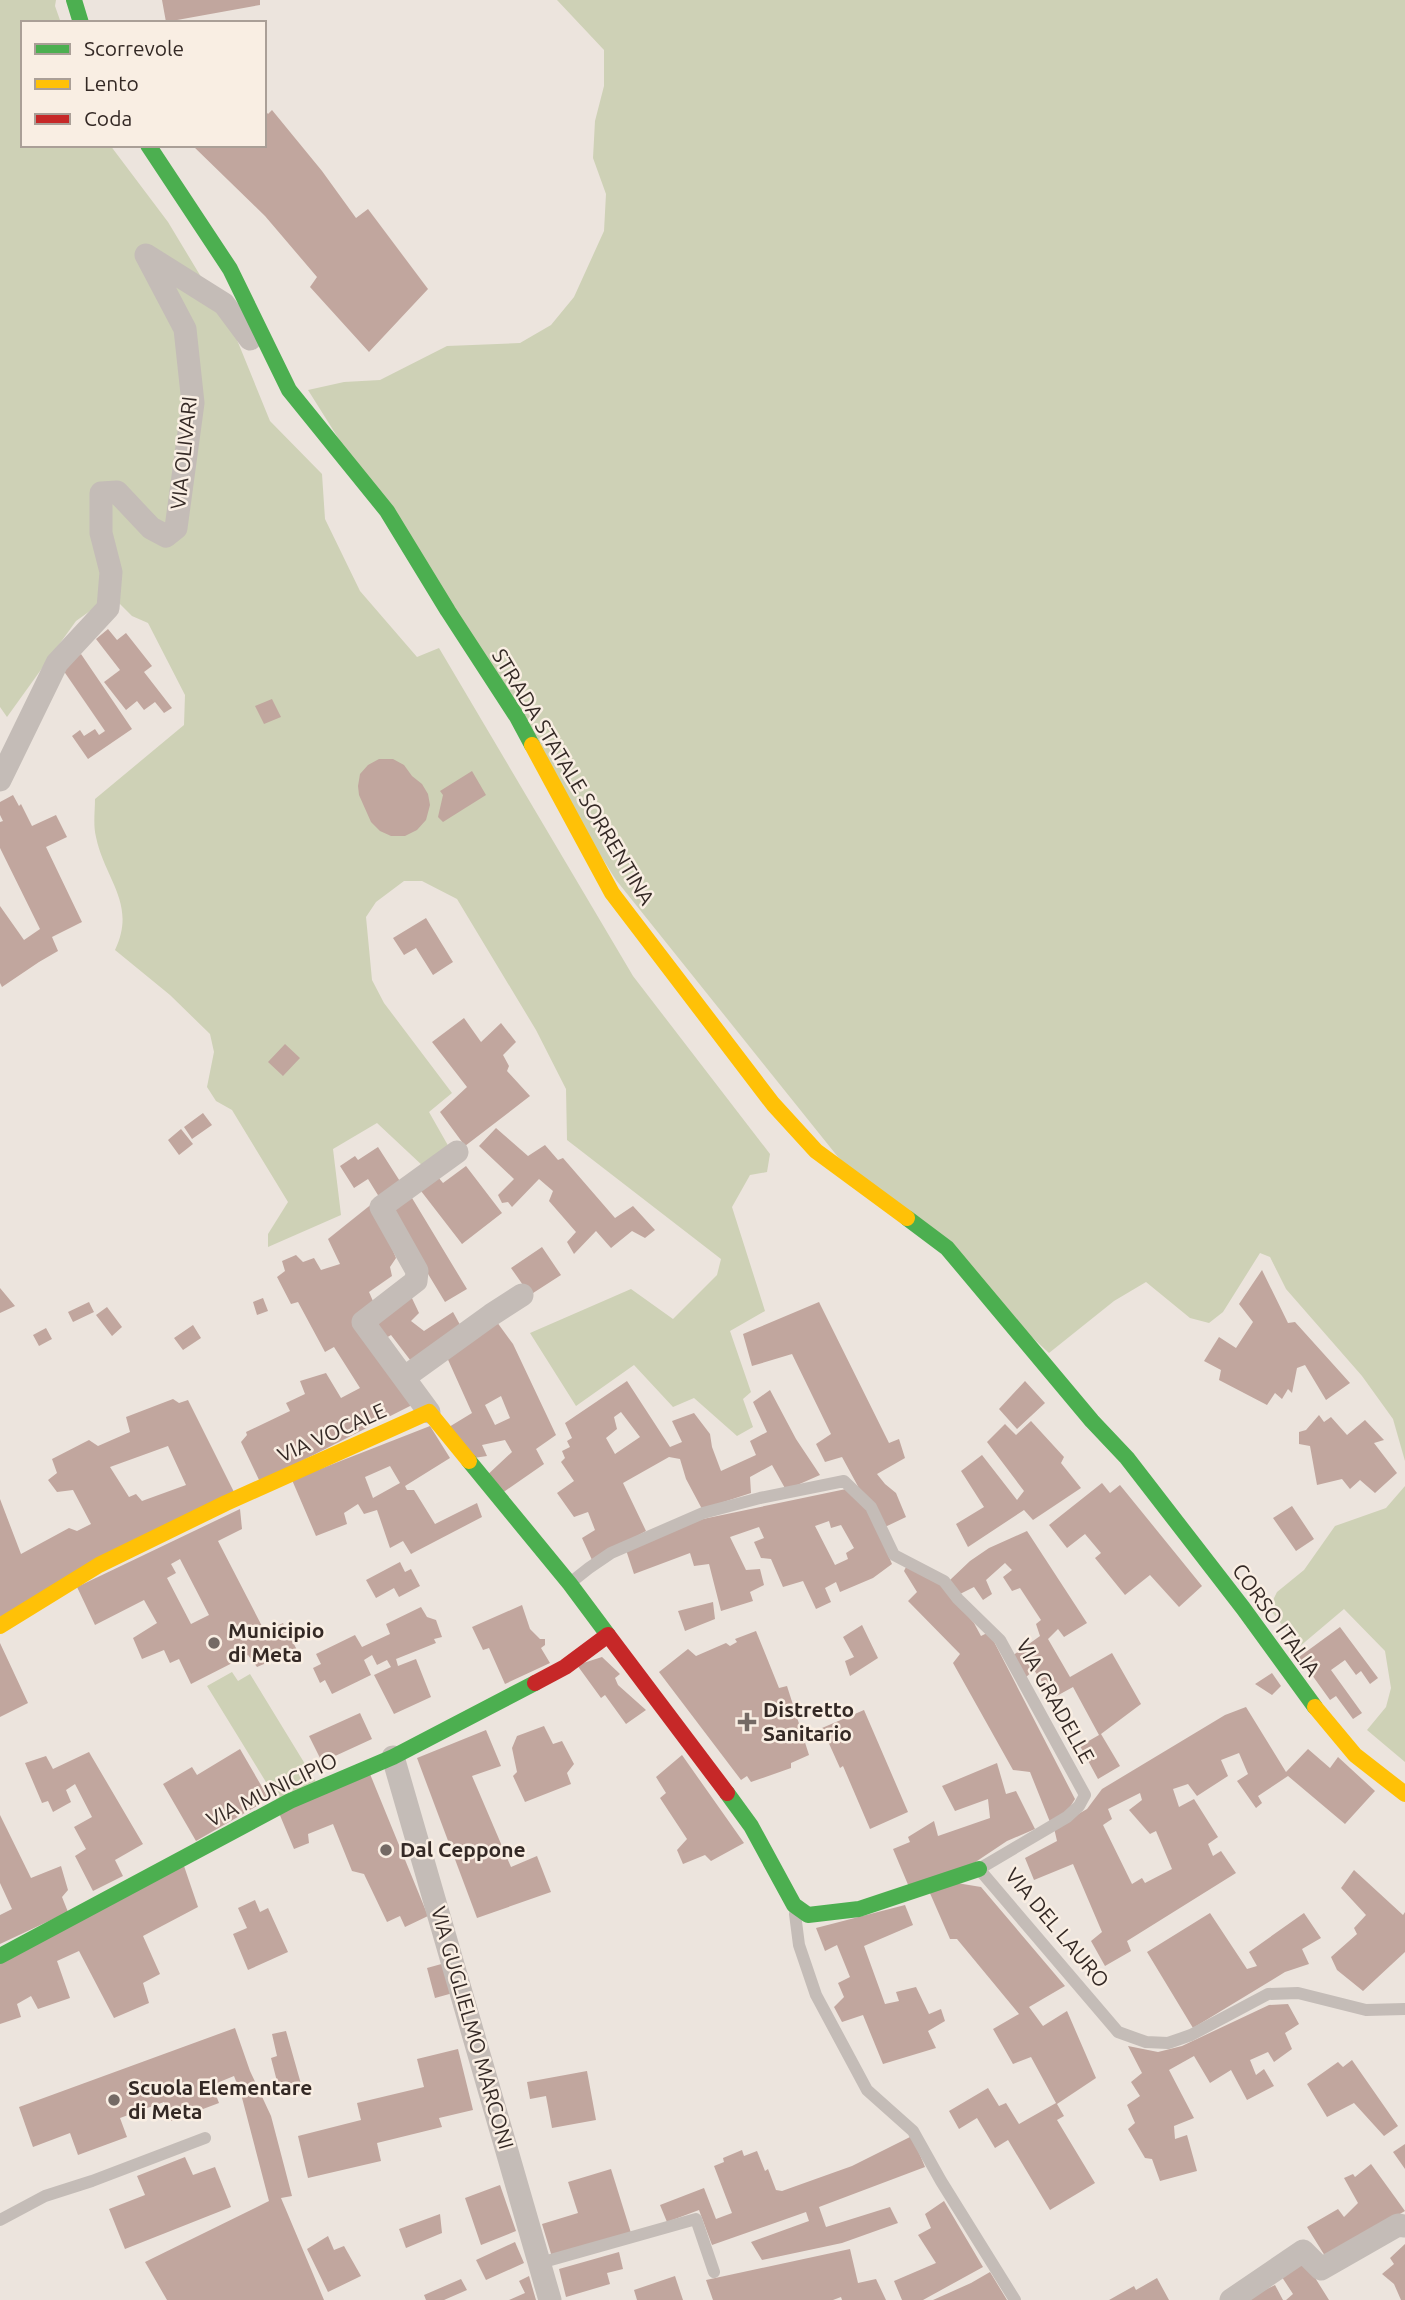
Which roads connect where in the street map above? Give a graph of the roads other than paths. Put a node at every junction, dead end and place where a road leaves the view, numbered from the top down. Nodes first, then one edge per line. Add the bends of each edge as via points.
1 (74, 0) edge
2 (80, 21) edge
3 (149, 147) edge
4 (289, 390) junction
5 (0, 780) edge
6 (457, 1152) dead end
7 (522, 1296) dead end
8 (405, 1377) junction
9 (429, 1412) junction
10 (1127, 1458) joint
11 (570, 1584) junction
12 (0, 1626) edge
13 (608, 1635) junction
14 (393, 1757) junction
15 (1405, 1794) edge
16 (979, 1869) junction
17 (794, 1905) junction
18 (0, 1956) edge
19 (1405, 2010) edge
20 (205, 2138) dead end
21 (0, 2220) edge
22 (1405, 2226) edge
23 (540, 2263) junction
24 (714, 2272) dead end
25 (550, 2300) edge
26 (1015, 2300) edge
27 (1231, 2300) edge

1 - 2 main road
3 - 4 main road, STRADA STATALE SORRENTINA via 230,269
4 - 5 street, VIA OLIVARI via 223,304 146,255 185,329 193,403 176,528 166,536 117,492 101,493 101,533 111,572 108,607 57,663
4 - 10 main road, STRADA STATALE SORRENTINA via 387,511 517,716 612,893 773,1104 816,1151 947,1248
6 - 8 street via 381,1207 417,1271 416,1281 363,1322
7 - 8 street
8 - 9 street
9 - 11 main road
9 - 12 main road, VIA VOCALE via 99,1564
10 - 15 main road, CORSO ITALIA via 1347,1746
11 - 13 main road
11 - 16 lane, VIA GRADELLE via 611,1553 703,1514 844,1481 872,1507 894,1555 944,1581 1000,1640 1085,1795 1067,1817
13 - 14 main road, VIA MUNICIPIO via 565,1667
13 - 17 main road via 751,1826
14 - 18 main road, VIA MUNICIPIO via 290,1801
14 - 23 street, VIA GUGLIELMO MARCONI
16 - 17 main road, VIA DEL LAURO via 859,1909 808,1915
16 - 19 lane, VIA DEL LAURO via 1118,2032 1146,2042 1168,2043 1191,2035 1268,1994 1298,1993 1366,2010
17 - 26 lane via 799,1945 816,1995 867,2090 913,2131
20 - 21 lane via 45,2196
22 - 27 street via 1398,2225 1321,2269 1303,2251
23 - 24 lane via 696,2219
23 - 25 street, VIA GUGLIELMO MARCONI

